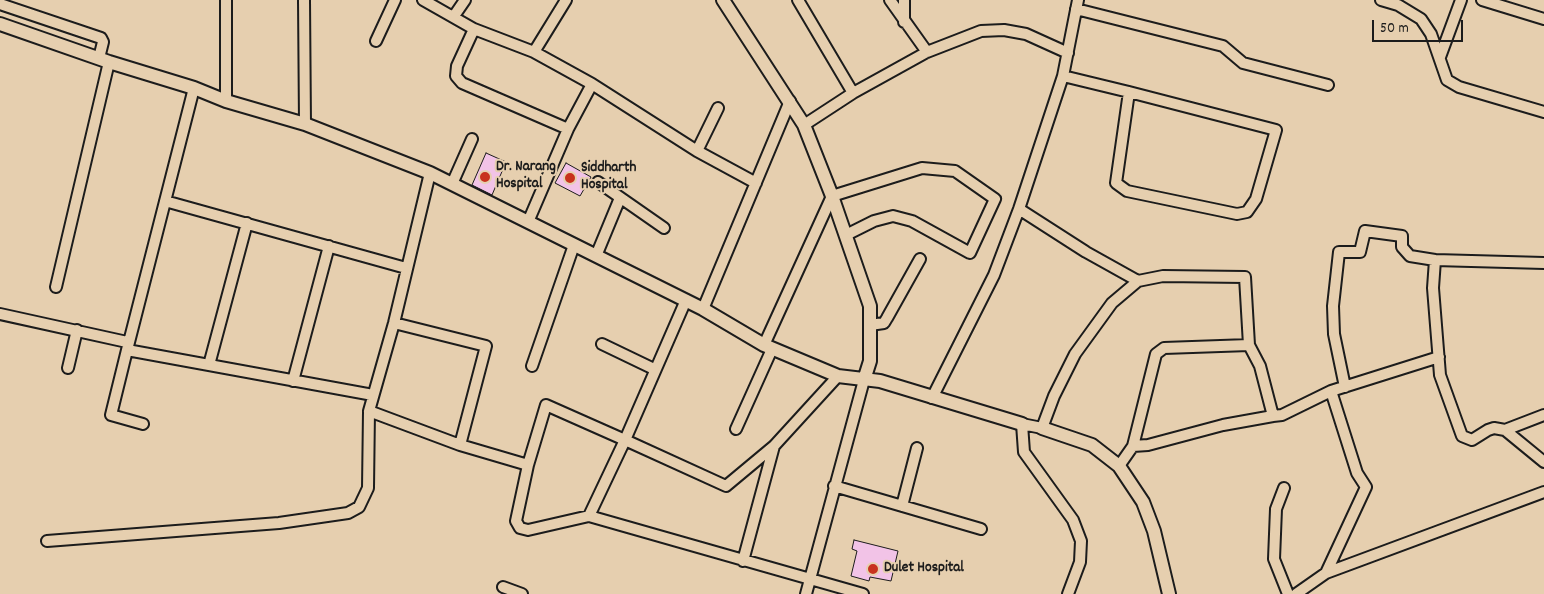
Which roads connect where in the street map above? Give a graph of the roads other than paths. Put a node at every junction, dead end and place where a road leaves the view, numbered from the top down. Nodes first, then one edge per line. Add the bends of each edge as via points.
1 (226, 0) edge
2 (304, 0) edge
3 (395, 0) edge
4 (423, 0) edge
5 (464, 0) edge
6 (566, 0) edge
7 (724, 0) edge
8 (798, 0) edge
9 (890, 0) edge
10 (904, 0) edge
11 (1381, 0) edge
12 (1461, 0) edge
13 (1482, 0) edge
14 (0, 4) edge
15 (1077, 5) edge
16 (454, 16) junction
17 (1544, 19) edge
18 (904, 22) junction
19 (0, 24) edge
20 (474, 29) junction
21 (376, 41) dead end
22 (534, 52) junction
23 (927, 52) junction
24 (1068, 53) junction
25 (1440, 57) junction
26 (104, 60) junction
27 (1063, 76) junction
28 (592, 84) junction
29 (1328, 85) dead end
30 (194, 88) junction
31 (853, 92) junction
32 (1129, 92) junction
33 (226, 101) junction
34 (790, 101) junction
35 (718, 108) dead end
36 (1544, 112) edge
37 (304, 124) junction
38 (804, 124) junction
39 (568, 129) junction
40 (472, 139) dead end
41 (697, 150) junction
42 (430, 173) junction
43 (598, 182) dead end
44 (756, 182) junction
45 (452, 184) junction
46 (832, 196) junction
47 (620, 198) junction
48 (166, 201) junction
49 (1019, 209) junction
50 (528, 222) junction
51 (246, 224) junction
52 (664, 228) dead end
53 (846, 235) junction
54 (574, 245) junction
55 (329, 246) junction
56 (596, 256) junction
57 (920, 259) dead end
58 (1434, 260) junction
59 (1544, 264) edge
60 (406, 268) junction
61 (1138, 281) junction
62 (56, 287) dead end
63 (686, 300) junction
64 (703, 309) junction
65 (0, 314) edge
66 (394, 323) junction
67 (870, 325) junction
68 (77, 330) junction
69 (602, 344) dead end
70 (1249, 345) junction
71 (127, 346) junction
72 (768, 347) junction
73 (1439, 357) junction
74 (209, 365) junction
75 (532, 366) dead end
76 (68, 368) dead end
77 (654, 369) junction
78 (838, 376) junction
79 (293, 380) junction
80 (864, 380) junction
81 (1345, 387) junction
82 (1331, 392) junction
83 (373, 395) junction
84 (932, 398) junction
85 (369, 411) junction
86 (1544, 415) edge
87 (1273, 416) junction
88 (143, 424) dead end
89 (1022, 424) junction
90 (1042, 428) junction
91 (736, 429) dead end
92 (1505, 430) junction
93 (625, 440) junction
94 (460, 445) junction
95 (774, 446) junction
96 (1133, 446) junction
97 (917, 448) dead end
98 (1544, 462) edge
99 (528, 465) junction
100 (1119, 466) junction
101 (834, 486) junction
102 (1284, 488) dead end
103 (1544, 492) edge
104 (902, 506) junction
105 (589, 516) junction
106 (981, 529) dead end
107 (47, 541) dead end
108 (743, 561) junction
109 (1326, 573) junction
110 (810, 580) junction
111 (503, 587) dead end
112 (522, 594) edge
113 (806, 594) edge
114 (863, 594) edge
115 (1068, 594) edge
116 (1169, 594) edge
117 (1288, 594) edge
118 (1296, 594) edge

1 - 33 street
2 - 37 street
3 - 21 street
4 - 16 street
5 - 16 street
6 - 22 street
7 - 34 street
8 - 31 street
9 - 18 street
10 - 18 street
11 - 25 street via 1421,18
12 - 25 street
13 - 17 street
14 - 26 street via 101,38
15 - 24 street
15 - 29 street via 1223,46 1243,63
16 - 20 street
18 - 23 street
19 - 26 street
20 - 22 street
20 - 39 street via 457,66 456,76 462,83
22 - 28 street
23 - 24 street via 981,31 1004,30 1026,34
23 - 31 street
24 - 27 street
25 - 36 street via 1441,69 1447,80 1459,87
26 - 30 street
26 - 62 street
27 - 32 street
27 - 49 street
28 - 39 street
28 - 41 street
30 - 33 street
30 - 48 street
31 - 38 street
32 - 32 street via 1116,183 1127,191 1237,214 1247,212 1256,199 1276,130
33 - 37 street
34 - 38 street
34 - 44 street
35 - 41 street
37 - 42 street
38 - 46 street
39 - 50 street
40 - 45 street
41 - 44 street
42 - 45 street
42 - 60 street
43 - 47 street
44 - 64 street
45 - 50 street
46 - 53 street
46 - 53 street via 922,168 955,171 995,199 970,253 912,221 893,216
46 - 72 street
47 - 52 street
47 - 56 street
48 - 51 street
48 - 71 street
49 - 61 street
49 - 84 street via 994,274
50 - 54 street
51 - 55 street
51 - 74 street
53 - 67 street via 870,306
54 - 56 street
54 - 75 street
55 - 60 street
55 - 79 street
56 - 63 street
57 - 67 street via 884,323
58 - 59 street
58 - 73 street
58 - 81 street via 1410,256 1402,247 1402,236 1364,231 1360,252 1340,252 1333,306 1334,334
60 - 66 street
61 - 70 street via 1163,276 1246,277
61 - 90 street via 1112,302 1075,354
63 - 64 street
63 - 77 street
64 - 72 street
65 - 68 street
66 - 83 street
66 - 94 street via 486,346
67 - 80 street via 870,361
68 - 71 street
68 - 76 street
69 - 77 street
70 - 87 street via 1268,389
70 - 96 street via 1164,348 1156,354
71 - 74 street
71 - 88 street via 112,415
72 - 78 street
72 - 91 street
73 - 81 street
73 - 92 street via 1440,375 1462,436 1472,440 1494,428
74 - 79 street
77 - 93 street
78 - 80 street
78 - 95 street
79 - 83 street
80 - 84 street via 880,381
80 - 101 street
81 - 82 street
82 - 87 street via 1282,415
82 - 109 street via 1357,473 1366,486
83 - 85 street
84 - 89 street
85 - 94 street
85 - 107 street via 368,488 359,507 348,513 279,523
86 - 92 street
87 - 96 street
89 - 90 street
89 - 115 street via 1024,452 1073,520 1081,541 1080,562
90 - 100 street via 1092,445
92 - 98 street
93 - 95 street via 726,486
93 - 99 street via 546,406
93 - 105 street
94 - 99 street
95 - 108 street
96 - 100 street
97 - 104 street
99 - 105 street via 516,521 520,528 528,530
100 - 116 street via 1143,502 1154,531
101 - 104 street
101 - 110 street
102 - 117 street via 1276,510 1274,559
103 - 109 street
104 - 106 street
105 - 108 street
108 - 110 street
109 - 118 street
110 - 113 street
110 - 114 street
111 - 112 street

